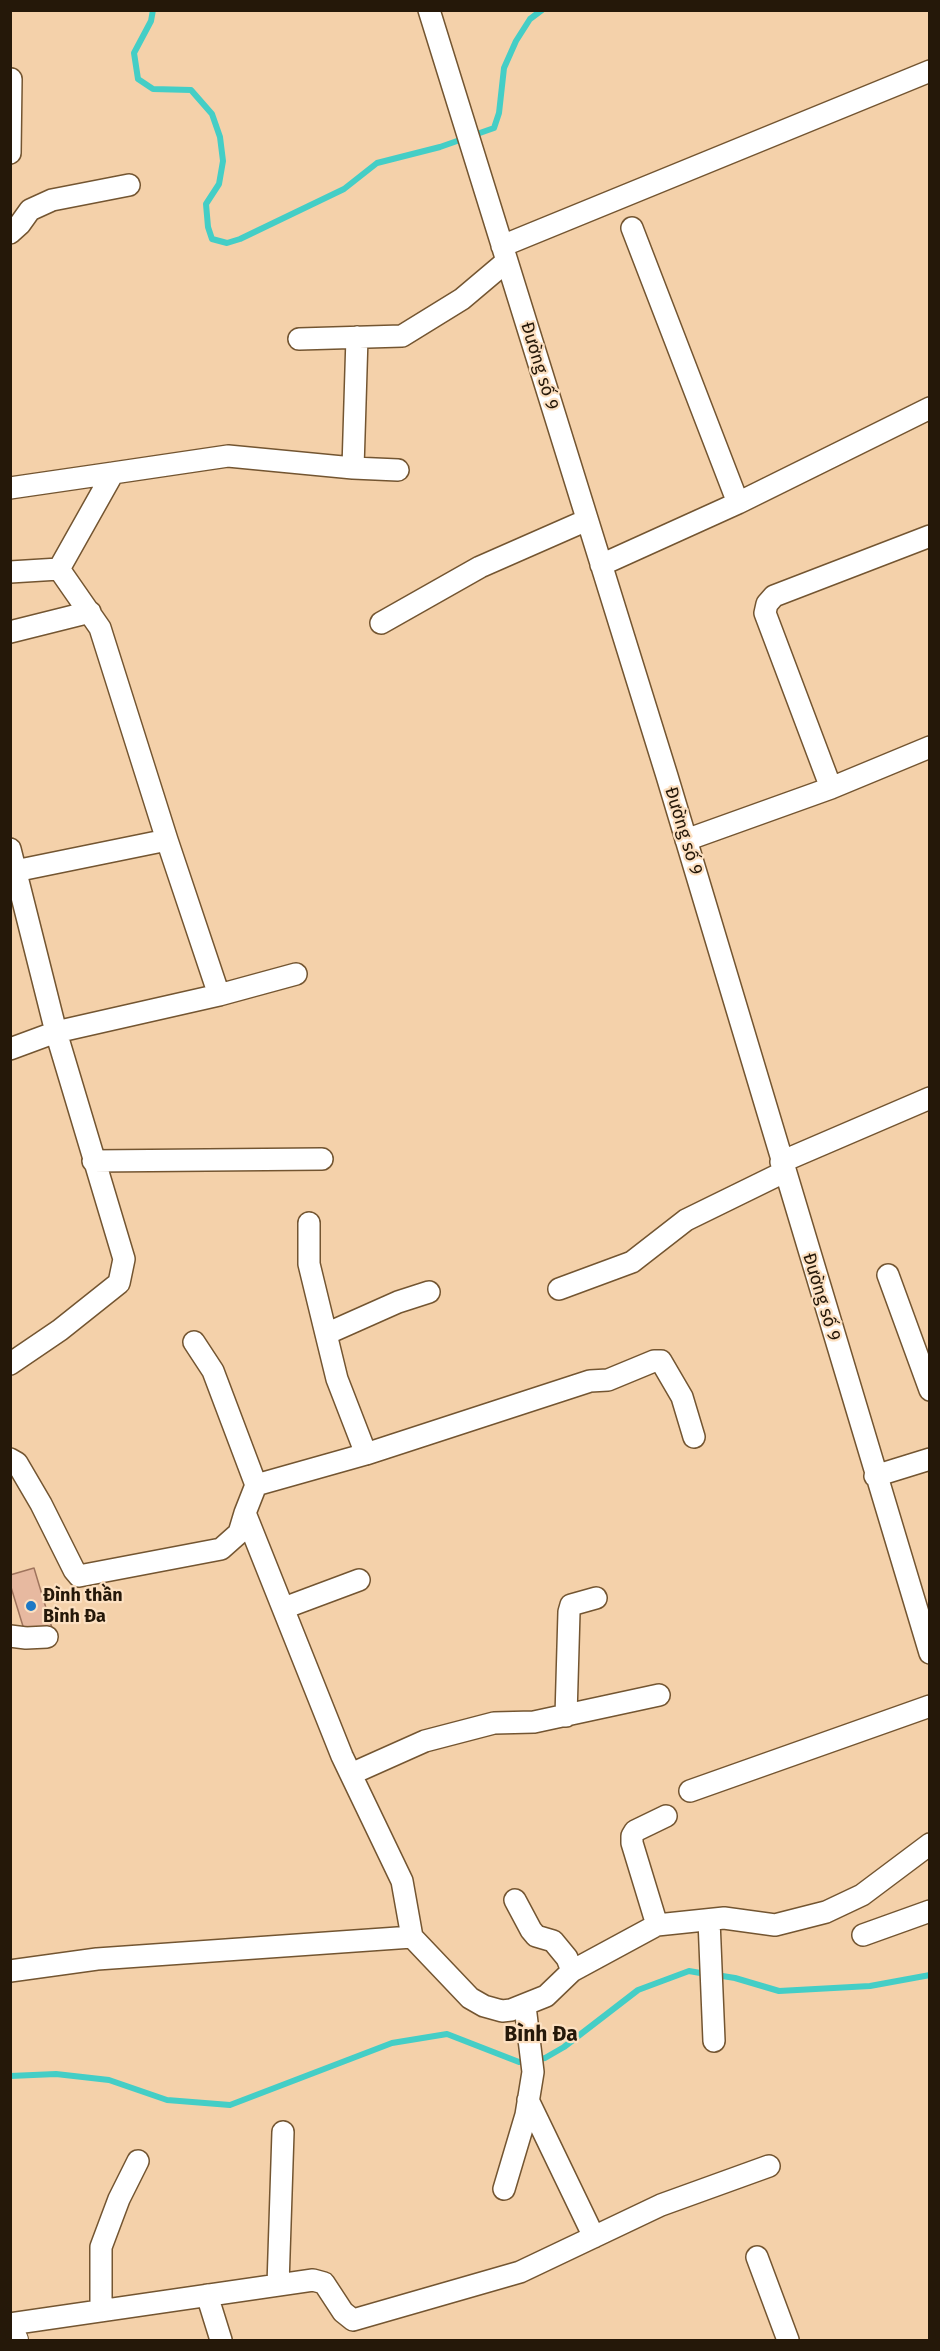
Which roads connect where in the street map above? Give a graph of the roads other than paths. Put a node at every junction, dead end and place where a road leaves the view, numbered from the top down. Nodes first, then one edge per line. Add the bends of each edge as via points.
1 (429, 10) edge
2 (930, 71) edge
3 (11, 79) edge
4 (10, 153) edge
5 (129, 185) dead end
6 (632, 228) dead end
7 (10, 233) edge
8 (504, 254) junction
9 (357, 338) junction
10 (298, 339) dead end
11 (930, 408) edge
12 (354, 468) junction
13 (398, 470) dead end
14 (113, 473) junction
15 (10, 488) edge
16 (738, 502) junction
17 (587, 520) junction
18 (930, 536) edge
19 (601, 565) junction
20 (59, 569) junction
21 (10, 572) edge
22 (90, 612) junction
23 (381, 622) dead end
24 (10, 632) edge
25 (930, 747) edge
26 (831, 788) junction
27 (166, 840) junction
28 (686, 840) junction
29 (10, 849) edge
30 (15, 871) junction
31 (296, 974) dead end
32 (219, 995) junction
33 (56, 1032) junction
34 (10, 1049) edge
35 (930, 1098) edge
36 (321, 1159) dead end
37 (93, 1161) junction
38 (783, 1167) junction
39 (309, 1223) dead end
40 (888, 1275) dead end
41 (559, 1289) dead end
42 (429, 1292) dead end
43 (326, 1334) junction
44 (194, 1342) dead end
45 (10, 1364) edge
46 (930, 1390) edge
47 (694, 1437) dead end
48 (366, 1454) junction
49 (10, 1459) edge
50 (930, 1460) edge
51 (875, 1476) junction
52 (256, 1485) junction
53 (245, 1513) junction
54 (359, 1580) dead end
55 (596, 1598) dead end
56 (284, 1608) junction
57 (10, 1636) edge
58 (47, 1637) dead end
59 (930, 1653) edge
60 (659, 1695) dead end
61 (930, 1706) edge
62 (566, 1716) junction
63 (351, 1774) junction
64 (690, 1791) dead end
65 (666, 1816) dead end
66 (930, 1844) edge
67 (515, 1900) dead end
68 (930, 1911) edge
69 (709, 1920) junction
70 (657, 1925) junction
71 (863, 1935) dead end
72 (412, 1937) junction
73 (10, 1971) edge
74 (572, 1971) junction
75 (525, 2006) junction
76 (714, 2041) dead end
77 (528, 2100) junction
78 (283, 2132) dead end
79 (138, 2161) dead end
80 (769, 2166) dead end
81 (504, 2189) dead end
82 (594, 2237) junction
83 (757, 2257) dead end
84 (278, 2285) junction
85 (207, 2295) junction
86 (101, 2311) junction
87 (10, 2324) edge
88 (10, 2331) edge
89 (15, 2340) edge
90 (221, 2340) edge
91 (788, 2340) edge

1 - 8 street, Đường số 9
2 - 8 street
3 - 4 street
5 - 7 street via 52,200 30,210
6 - 16 street
8 - 9 street via 462,298 402,336
8 - 17 street, Đường số 9
9 - 10 street
9 - 12 street
11 - 16 street
12 - 13 street
12 - 14 street via 228,456
14 - 15 street
14 - 20 street
16 - 19 street
17 - 19 street, Đường số 9
17 - 23 street via 489,562
18 - 26 street via 774,596 767,604 765,613
19 - 28 street, Đường số 9
20 - 21 street
20 - 22 street
22 - 24 street
22 - 27 street via 100,628
25 - 26 street
26 - 28 street
27 - 30 street
27 - 32 street
28 - 38 street, Đường số 9
29 - 30 street
30 - 33 street
31 - 32 street
32 - 33 street
33 - 34 street
33 - 37 street
35 - 38 street
36 - 37 street
37 - 45 street via 124,1259 119,1283
38 - 41 street via 686,1221 632,1263
38 - 51 street, Đường số 9
39 - 43 street via 309,1264
40 - 46 street
42 - 43 street
43 - 48 street via 339,1385
44 - 52 street via 213,1371
47 - 48 street via 682,1397 661,1361 654,1361 608,1380 590,1381
48 - 52 street
49 - 53 street via 17,1463 42,1504 79,1576 220,1549 239,1533
50 - 51 street
51 - 59 street, Đường số 9
52 - 53 street
53 - 56 street
54 - 56 street
55 - 62 street via 571,1605 569,1612
56 - 63 street
57 - 58 street
60 - 62 street
61 - 64 street
62 - 63 street via 494,1724 425,1741
63 - 72 street via 402,1881
65 - 70 street via 634,1831 632,1836
66 - 69 street via 862,1895 826,1912 775,1925 724,1918
67 - 74 street via 531,1930 536,1936 553,1941
68 - 71 street
69 - 70 street
69 - 76 street
70 - 74 street
72 - 73 street via 164,1953
72 - 75 street via 470,1998 502,2011
74 - 75 street via 546,1996
75 - 77 street via 532,2072
77 - 81 street
77 - 82 street
78 - 84 street
79 - 86 street via 118,2199 101,2247
80 - 82 street via 661,2205
82 - 84 street via 520,2272 353,2320 324,2283 313,2280
83 - 91 street
84 - 85 street
85 - 86 street
85 - 90 street
86 - 87 street
88 - 89 main road

